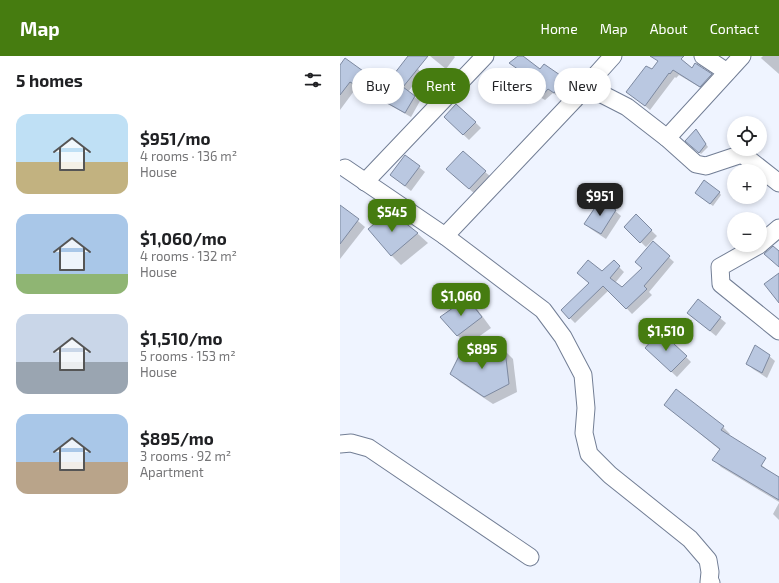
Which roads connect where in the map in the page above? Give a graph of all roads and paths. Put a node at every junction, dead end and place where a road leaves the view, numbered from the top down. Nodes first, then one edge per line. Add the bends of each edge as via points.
1 (485, 56) edge
2 (613, 56) edge
3 (704, 56) edge
4 (742, 56) edge
5 (602, 68) edge
6 (727, 72) junction
7 (611, 99) edge
8 (570, 104) edge
9 (667, 138) junction
10 (342, 169) edge
11 (365, 182) junction
12 (779, 183) edge
13 (779, 228) edge
14 (445, 236) junction
15 (767, 238) edge
16 (745, 252) edge
17 (779, 331) edge
18 (340, 444) edge
19 (530, 557) dead end
20 (711, 583) edge

1 - 11 street
2 - 5 street
3 - 6 street
4 - 6 street
6 - 9 street
7 - 9 street via 627,107
8 - 14 street
9 - 12 street via 696,164 706,166 742,154
10 - 11 street
11 - 14 street
13 - 15 street
14 - 20 street via 543,310 563,337 583,375 586,408 584,433 589,454 610,475 690,540 708,560 708,582
16 - 17 street via 720,267 720,284
18 - 19 street via 352,443 369,448

